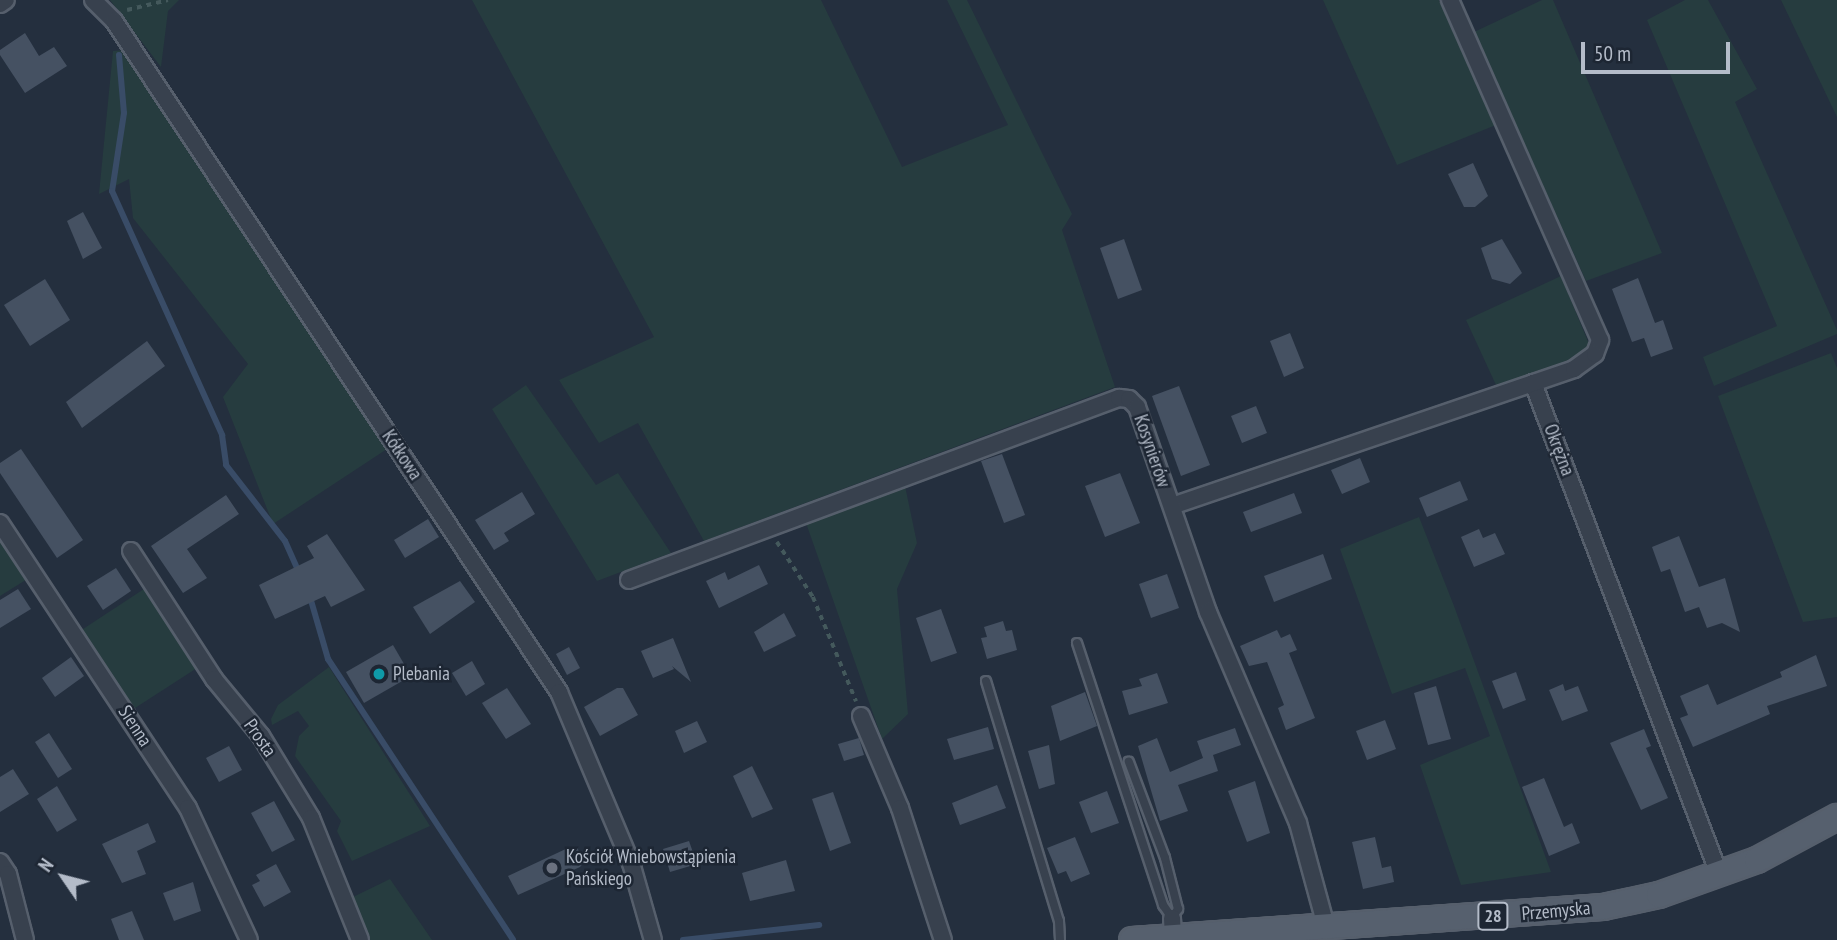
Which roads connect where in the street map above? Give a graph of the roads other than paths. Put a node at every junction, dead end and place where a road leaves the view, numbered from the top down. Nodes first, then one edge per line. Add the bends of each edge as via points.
1 (6, 0) edge
2 (1450, 0) edge
3 (0, 4) edge
4 (99, 6) edge
5 (1533, 383) junction
6 (1172, 506) junction
7 (0, 523) edge
8 (131, 551) dead end
9 (629, 580) dead end
10 (1077, 643) dead end
11 (986, 681) dead end
12 (861, 716) road end
13 (1129, 762) dead end
14 (1837, 817) edge
15 (0, 862) edge
16 (1719, 874) junction
17 (1326, 926) junction
18 (1172, 928) junction
19 (25, 940) edge
20 (249, 940) edge
21 (360, 940) edge
22 (653, 940) edge
23 (943, 940) edge
24 (1060, 940) edge
25 (1132, 940) edge

1 - 3 street
2 - 5 street via 1600,340 1595,354 1574,369
4 - 22 street, Kółkowa via 559,692 622,839
5 - 6 street
5 - 16 street, Okrężna
6 - 9 street, Kosynierów via 1138,407 1119,398
6 - 17 street, Kosynierów via 1208,612 1298,822
7 - 20 street, Sienna via 188,808
8 - 21 street, Prosta via 214,680 261,736 311,818
10 - 18 lane
11 - 24 lane via 1059,921
12 - 23 street via 900,808
13 - 18 lane via 1165,858 1178,909
14 - 16 main road, Przemyska / 28 via 1784,848
15 - 19 street via 8,874
16 - 17 main road, Przemyska / 28 via 1603,907
17 - 18 main road, Przemyska / 28
18 - 25 main road, Przemyska / 28

